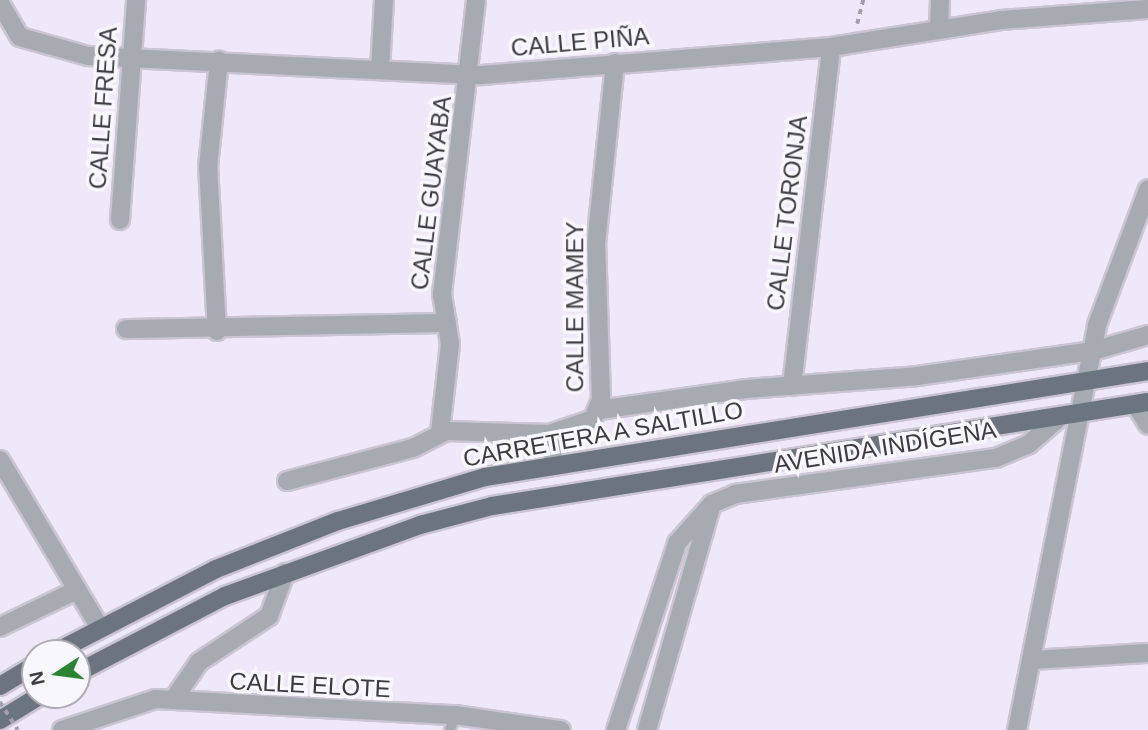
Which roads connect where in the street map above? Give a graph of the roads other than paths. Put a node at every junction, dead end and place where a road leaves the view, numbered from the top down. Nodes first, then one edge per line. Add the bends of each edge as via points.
1 (136, 0) edge
2 (384, 0) edge
3 (476, 0) edge
4 (940, 0) edge
5 (0, 3) edge
6 (1148, 9) edge
7 (939, 29) junction
8 (831, 47) junction
9 (131, 56) junction
10 (219, 61) junction
11 (615, 63) junction
12 (380, 69) junction
13 (469, 74) junction
14 (1148, 189) edge
15 (120, 220) dead end
16 (447, 323) junction
17 (126, 329) dead end
18 (217, 331) junction
19 (1148, 335) edge
20 (1093, 351) junction
21 (1148, 370) edge
22 (1088, 383) junction
23 (792, 386) junction
24 (1142, 404) edge
25 (598, 410) junction
26 (1082, 416) junction
27 (1058, 420) junction
28 (1148, 425) edge
29 (440, 432) junction
30 (549, 434) junction
31 (0, 460) edge
32 (554, 462) junction
33 (287, 481) dead end
34 (712, 504) junction
35 (285, 573) junction
36 (77, 590) junction
37 (99, 626) junction
38 (0, 627) edge
39 (77, 639) edge
40 (1148, 653) edge
41 (1033, 660) junction
42 (91, 665) edge
43 (21, 674) edge
44 (0, 687) edge
45 (173, 700) junction
46 (21, 707) edge
47 (0, 720) edge
48 (453, 723) edge
49 (72, 728) edge
50 (561, 730) edge
51 (616, 730) edge
52 (647, 730) edge
53 (1017, 730) edge

1 - 9 street, CALLE FRESA
2 - 12 street
3 - 13 street, CALLE GUAYABA
4 - 7 street
5 - 9 street, CALLE PIÑA via 20,37 51,50
6 - 7 street, CALLE PIÑA
7 - 8 street, CALLE PIÑA
8 - 11 street, CALLE PIÑA
8 - 23 street, CALLE TORONJA
9 - 10 street, CALLE PIÑA via 167,64
9 - 15 street, CALLE FRESA
10 - 12 street, CALLE PIÑA
10 - 18 street via 208,166
11 - 13 street, CALLE PIÑA
11 - 25 street, CALLE MAMEY via 596,244
12 - 13 street, CALLE PIÑA
13 - 16 street, CALLE GUAYABA via 442,294
14 - 20 street via 1105,301
16 - 18 street
16 - 29 street, CALLE GUAYABA
17 - 18 street
19 - 20 street
20 - 22 street
20 - 23 street via 917,376
21 - 22 main road, CARRETERA A SALTILLO
22 - 26 street
22 - 32 main road, CARRETERA A SALTILLO
23 - 25 street
24 - 26 main road, CARRETERA A SALTILLO
24 - 28 street
25 - 30 street, CALLE MAMEY via 583,426
26 - 27 main road, CARRETERA A SALTILLO
26 - 41 street
27 - 34 street, AVENIDA INDÍGENA via 1029,444 996,458 735,494
27 - 35 main road, CARRETERA A SALTILLO via 560,491 420,525
29 - 30 street, CALLE MAMEY
29 - 33 street via 413,448
30 - 32 street
31 - 36 street
32 - 37 main road, CARRETERA A SALTILLO via 338,521 216,569
34 - 51 street, AVENIDA INDÍGENA via 677,543
34 - 52 street
35 - 42 main road, CARRETERA A SALTILLO via 176,619
35 - 45 street via 269,616 199,662
36 - 37 street
36 - 38 street
37 - 39 main road, CARRETERA A SALTILLO
40 - 41 street
41 - 53 street
43 - 44 main road
45 - 48 street, CALLE ELOTE
45 - 49 street, CALLE ELOTE via 145,699
46 - 47 main road
48 - 50 street, CALLE ELOTE

